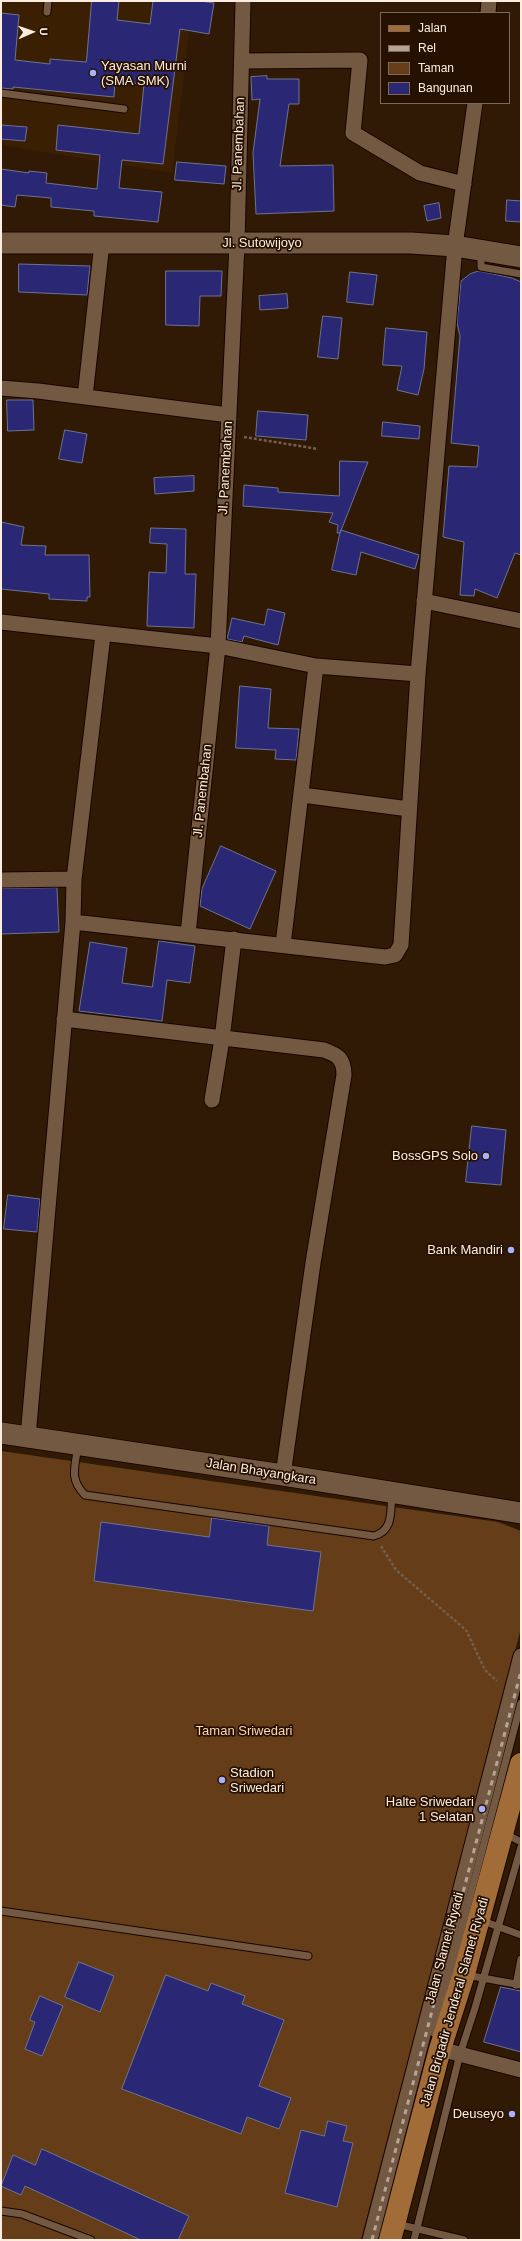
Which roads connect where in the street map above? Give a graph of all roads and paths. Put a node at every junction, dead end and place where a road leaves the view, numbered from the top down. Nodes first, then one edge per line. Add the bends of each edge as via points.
1 (48, 1) edge
2 (243, 1) edge
3 (489, 1) edge
4 (47, 12) dead end
5 (488, 12) edge
6 (242, 61) junction
7 (1, 93) edge
8 (475, 104) edge
9 (124, 109) dead end
10 (464, 184) junction
11 (1, 243) edge
12 (102, 243) junction
13 (237, 244) junction
14 (455, 246) junction
15 (481, 250) junction
16 (521, 257) edge
17 (521, 274) edge
18 (1, 388) edge
19 (85, 397) junction
20 (229, 415) junction
21 (228, 434) junction
22 (318, 449) dead end
23 (424, 601) junction
24 (521, 621) edge
25 (1, 622) edge
26 (103, 635) junction
27 (218, 646) junction
28 (316, 666) junction
29 (418, 674) junction
30 (302, 795) junction
31 (409, 809) junction
32 (1, 880) edge
33 (74, 880) junction
34 (73, 922) junction
35 (188, 934) junction
36 (234, 939) junction
37 (283, 945) junction
38 (64, 1019) junction
39 (222, 1039) junction
40 (212, 1100) dead end
41 (1, 1433) edge
42 (28, 1437) junction
43 (79, 1444) junction
44 (283, 1475) junction
45 (392, 1492) junction
46 (521, 1514) edge
47 (374, 1536) junction
48 (521, 1656) edge
49 (516, 1698) edge
50 (521, 1764) edge
51 (512, 1837) edge
52 (521, 1847) edge
53 (1, 1912) edge
54 (488, 1923) junction
55 (521, 1935) edge
56 (308, 1956) dead end
57 (521, 1959) edge
58 (473, 1976) junction
59 (519, 1985) edge
60 (444, 2048) junction
61 (521, 2070) edge
62 (1, 2210) edge
63 (417, 2229) junction
64 (392, 2232) edge
65 (91, 2240) edge
66 (370, 2240) edge
67 (414, 2240) edge
68 (464, 2240) edge

1 - 4 lane
2 - 6 street, Jl. Panembahan
3 - 5 street
6 - 10 street via 360,60 353,133 420,173
6 - 13 street, Jl. Panembahan
7 - 9 lane
8 - 10 street
10 - 14 street
11 - 12 main road, Jl. Sutowijoyo
12 - 13 main road, Jl. Sutowijoyo
12 - 19 street
13 - 14 main road, Jl. Sutowijoyo via 377,242
13 - 20 street, Jl. Panembahan
14 - 15 main road, Jl. Sutowijoyo
14 - 23 street
15 - 16 main road, Jl. Sutowijoyo
15 - 17 lane via 481,267
18 - 19 street
19 - 20 street
20 - 21 street, Jl. Panembahan
21 - 22 path
21 - 27 street, Jl. Panembahan
23 - 24 street
23 - 29 street
25 - 26 street
26 - 27 street
26 - 33 street
27 - 28 street
27 - 35 street, Jl. Panembahan
28 - 29 street
28 - 30 street
29 - 31 street
30 - 31 street
30 - 37 street
31 - 37 street via 401,945 395,955 385,957
32 - 33 street
33 - 34 street
34 - 35 street
34 - 38 street
35 - 36 street
36 - 37 street
36 - 39 street
38 - 39 street
38 - 42 street
39 - 40 street
39 - 44 street via 324,1050 340,1057 344,1065
41 - 42 main road, Jalan Bhayangkara
42 - 43 main road, Jalan Bhayangkara
43 - 44 main road, Jalan Bhayangkara
43 - 47 lane via 74,1474 76,1486 85,1495
44 - 45 main road, Jalan Bhayangkara
45 - 46 main road, Jalan Bhayangkara
45 - 47 lane via 389,1525 383,1533
47 - 49 path via 396,1570 443,1613 466,1630 485,1670
48 - 49 street, Jalan Slamet Riyadi
49 - 60 lane
49 - 66 street, Jalan Slamet Riyadi
50 - 51 main road, Jalan Brigadir Jenderal Slamet Riyadi
51 - 54 main road, Jalan Brigadir Jenderal Slamet Riyadi
52 - 54 lane
53 - 56 lane
54 - 55 lane
54 - 58 main road, Jalan Brigadir Jenderal Slamet Riyadi
57 - 59 lane
58 - 59 lane
58 - 60 main road, Jalan Brigadir Jenderal Slamet Riyadi
60 - 61 street
60 - 63 lane
60 - 64 main road, Jalan Brigadir Jenderal Slamet Riyadi
62 - 65 lane via 22,2214
63 - 64 lane
63 - 67 lane
63 - 68 lane

